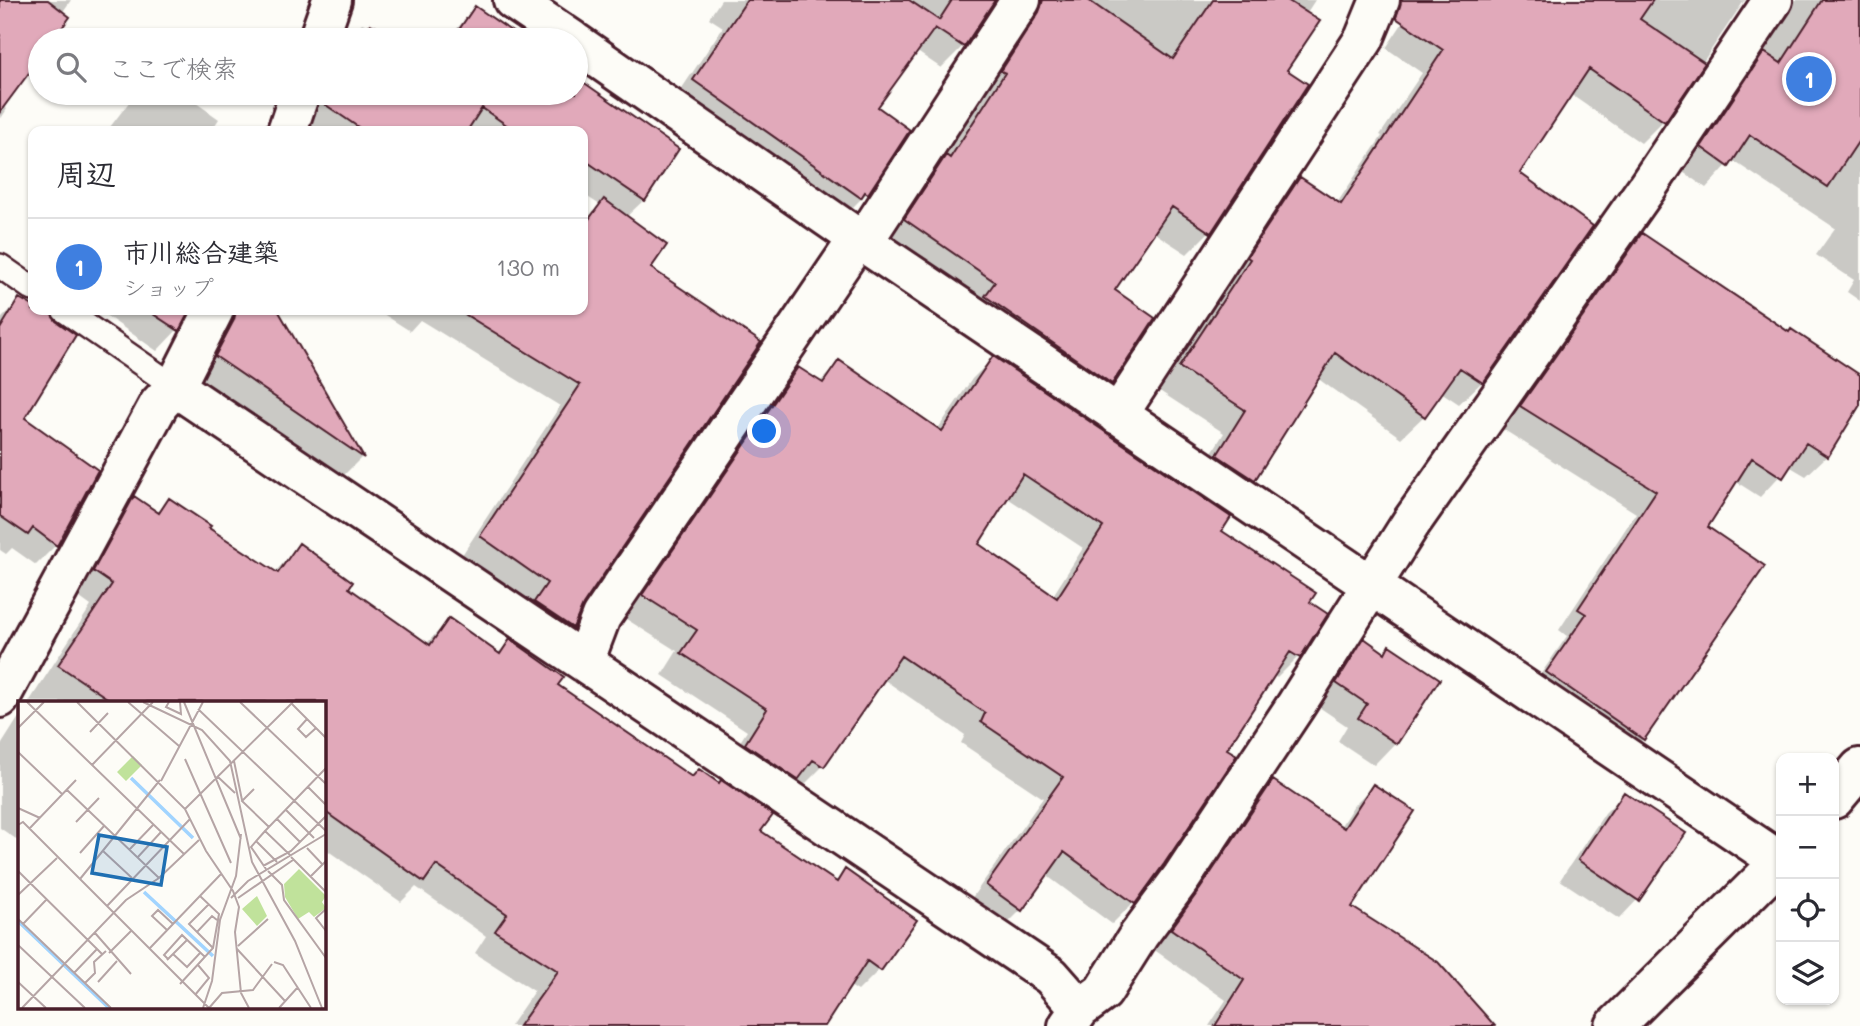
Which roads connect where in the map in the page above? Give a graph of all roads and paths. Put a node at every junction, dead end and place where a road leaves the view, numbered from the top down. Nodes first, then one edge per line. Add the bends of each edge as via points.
1 (331, 0) edge
2 (513, 0) edge
3 (1021, 0) edge
4 (1380, 0) edge
5 (1773, 0) edge
6 (322, 28) edge
7 (555, 28) edge
8 (588, 51) edge
9 (296, 105) edge
10 (289, 126) edge
11 (860, 240) junction
12 (0, 266) edge
13 (28, 286) edge
14 (71, 315) edge
15 (211, 315) edge
16 (175, 387) junction
17 (1118, 415) junction
18 (1370, 586) junction
19 (584, 662) junction
20 (0, 698) edge
21 (1860, 768) edge
22 (1839, 793) edge
23 (1776, 858) edge
24 (1776, 866) edge
25 (1074, 1017) edge
26 (1615, 1026) edge

1 - 6 street
2 - 7 street
3 - 11 street
4 - 17 street via 1364,39
5 - 18 street
8 - 11 street
9 - 10 street
11 - 17 street
11 - 19 street via 601,617
12 - 13 lane
14 - 16 lane
15 - 16 street
16 - 19 street
16 - 20 street via 159,404
17 - 18 street
18 - 23 street
18 - 25 street via 1182,877 1102,992
19 - 25 street via 1051,976
21 - 22 street
24 - 26 street

